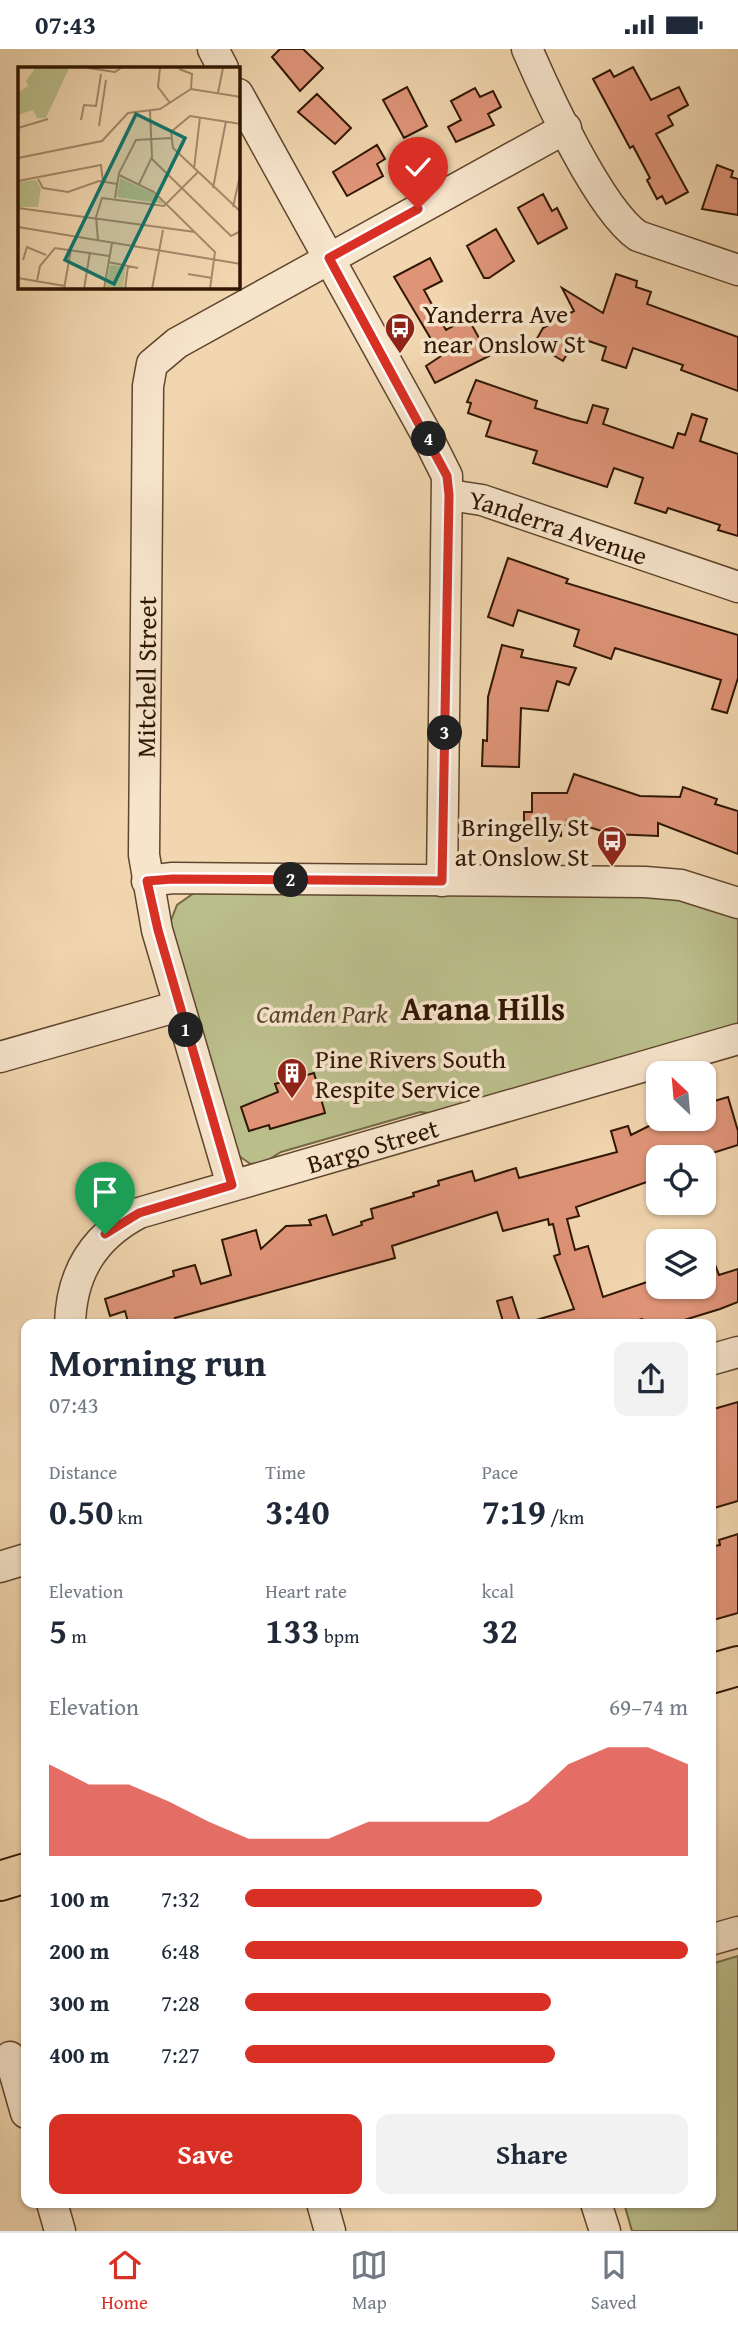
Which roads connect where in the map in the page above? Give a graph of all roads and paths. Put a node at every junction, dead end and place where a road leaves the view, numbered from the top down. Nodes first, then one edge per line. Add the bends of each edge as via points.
1 (213, 49) edge
2 (527, 49) edge
3 (222, 67) edge
4 (240, 99) edge
5 (566, 128) junction
6 (329, 258) junction
7 (738, 270) edge
8 (449, 495) junction
9 (738, 587) edge
10 (147, 881) junction
11 (442, 881) junction
12 (738, 903) edge
13 (179, 1006) junction
14 (738, 1039) edge
15 (0, 1057) edge
16 (232, 1185) junction
17 (71, 1319) edge
18 (738, 1352) edge
19 (716, 1358) edge
20 (21, 1561) edge
21 (0, 1567) edge
22 (738, 1666) edge
23 (716, 1672) edge
24 (21, 1875) edge
25 (0, 1881) edge
26 (738, 1932) edge
27 (716, 1938) edge
28 (12, 2056) edge
29 (21, 2093) edge
30 (53, 2208) edge
31 (323, 2208) edge
32 (597, 2208) edge
33 (60, 2231) edge
34 (330, 2231) edge
35 (604, 2231) edge

1 - 3 street
2 - 5 street
4 - 6 street, Yanderra Avenue
5 - 6 street
5 - 7 street via 607,204 626,228
6 - 8 street, Yanderra Avenue via 439,457
6 - 10 street, Mitchell Street via 177,343 152,364 148,386 142,831
8 - 9 street, Yanderra Avenue via 482,501
8 - 11 street
10 - 11 street
10 - 13 street, Mitchell Street
11 - 12 street via 668,883
13 - 15 street
13 - 16 street, Mitchell Street
14 - 16 street, Bargo Street
16 - 17 street, Bargo Street via 139,1213 105,1234 83,1263
18 - 19 street
20 - 21 street
22 - 23 main road
24 - 25 main road
26 - 27 street
28 - 29 street
30 - 33 street
31 - 34 street
32 - 35 street

